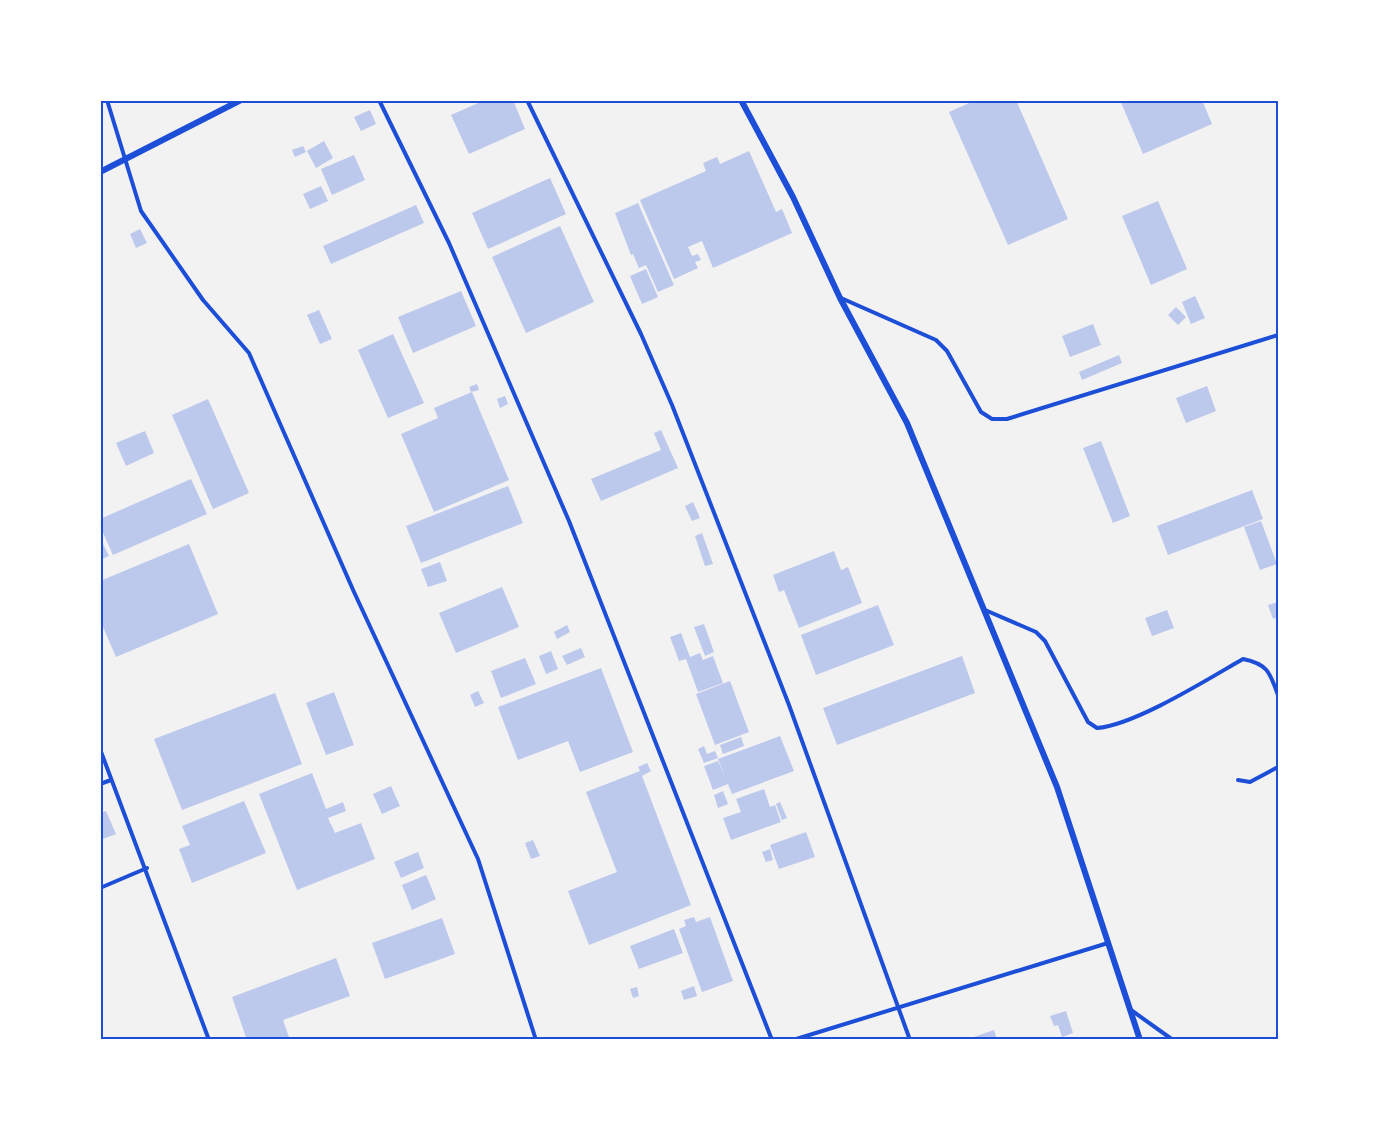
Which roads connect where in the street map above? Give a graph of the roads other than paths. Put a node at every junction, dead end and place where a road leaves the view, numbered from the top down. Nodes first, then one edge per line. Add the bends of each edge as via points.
1 (107, 100) edge
2 (241, 100) edge
3 (379, 100) edge
4 (527, 100) edge
5 (741, 100) edge
6 (124, 161) junction
7 (100, 172) edge
8 (840, 298) junction
9 (1278, 335) edge
10 (984, 610) junction
11 (1278, 695) edge
12 (100, 749) edge
13 (1278, 767) edge
14 (111, 780) junction
15 (1238, 780) dead end
16 (100, 784) edge
17 (147, 868) junction
18 (100, 888) edge
19 (1108, 943) junction
20 (900, 1007) junction
21 (1131, 1010) junction
22 (209, 1040) edge
23 (536, 1040) edge
24 (772, 1040) edge
25 (793, 1040) edge
26 (910, 1040) edge
27 (1140, 1040) edge
28 (1173, 1040) edge

1 - 6 lane
2 - 6 street
3 - 24 lane via 449,243 573,532
4 - 20 lane via 672,405 789,705
5 - 8 street via 793,197
6 - 7 street
6 - 23 lane via 141,211 203,300 249,353 478,860
8 - 9 lane via 936,340 947,351 981,412 992,419 1006,419
8 - 10 street via 907,423
10 - 11 lane via 1036,632 1045,641 1088,722 1097,728 1111,727 1142,713 1243,659 1257,662 1269,672
10 - 19 street via 1057,787
12 - 14 lane
13 - 15 lane via 1250,782
14 - 16 lane
14 - 17 lane
17 - 18 lane
17 - 22 lane
19 - 20 lane
19 - 21 street
20 - 25 lane
20 - 26 lane
21 - 27 street
21 - 28 lane

